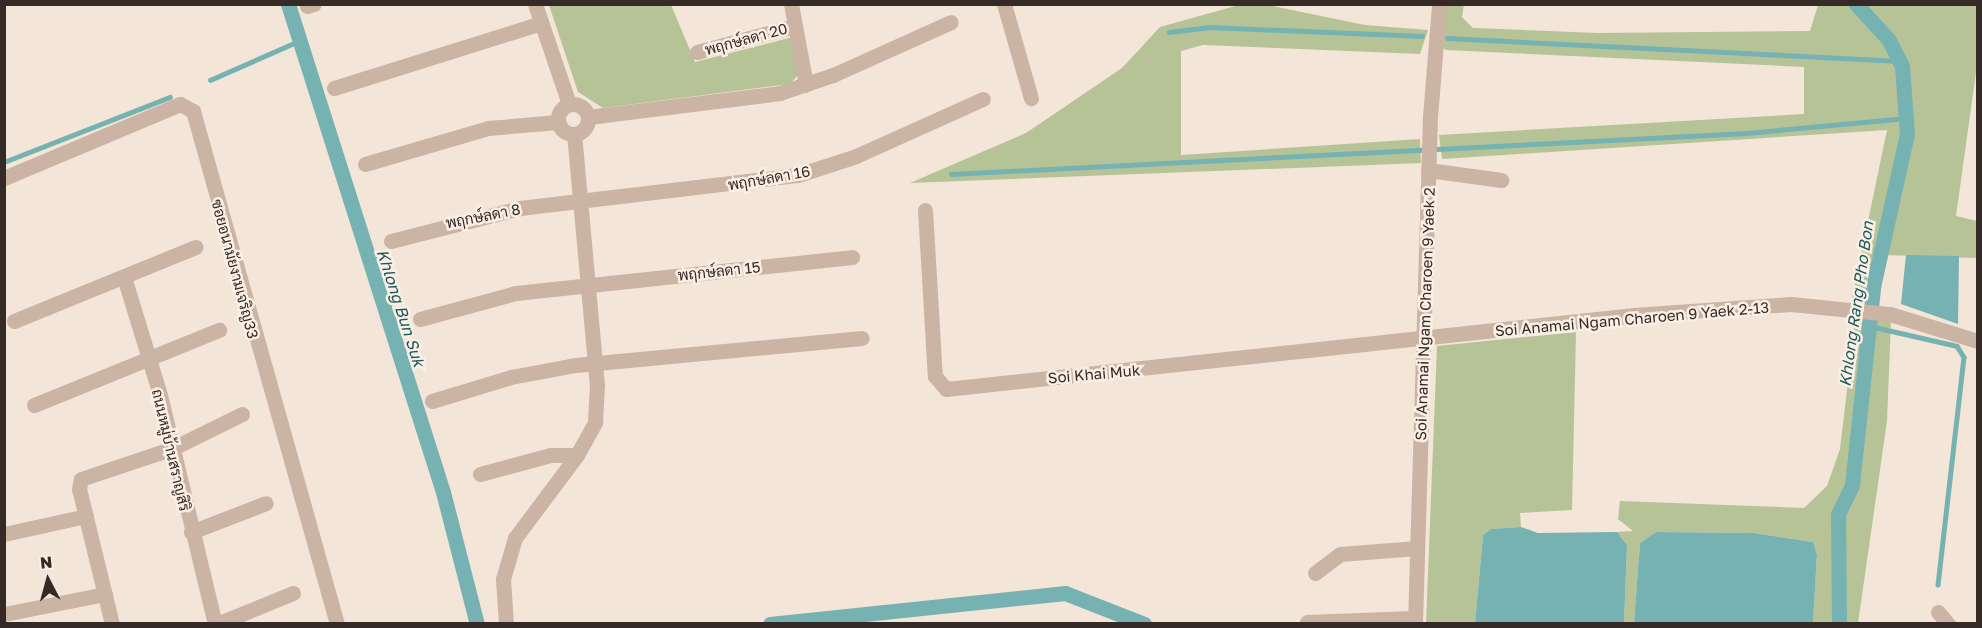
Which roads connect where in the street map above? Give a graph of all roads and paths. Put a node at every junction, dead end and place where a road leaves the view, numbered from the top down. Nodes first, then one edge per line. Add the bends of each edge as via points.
1 (535, 4) edge
2 (1004, 4) edge
3 (1439, 4) edge
4 (792, 5) edge
5 (951, 22) dead end
6 (541, 23) junction
7 (795, 26) junction
8 (697, 52) dead end
9 (806, 86) junction
10 (334, 88) dead end
11 (1031, 98) dead end
12 (983, 99) dead end
13 (569, 104) junction
14 (588, 117) junction
15 (558, 122) junction
16 (574, 134) junction
17 (1429, 163) junction
18 (365, 164) dead end
19 (4, 178) edge
20 (1501, 180) dead end
21 (577, 201) junction
22 (926, 210) dead end
23 (391, 241) dead end
24 (195, 247) dead end
25 (852, 257) dead end
26 (124, 277) junction
27 (585, 283) junction
28 (420, 319) dead end
29 (14, 321) dead end
30 (219, 330) dead end
31 (862, 338) dead end
32 (1425, 339) junction
33 (1977, 340) edge
34 (149, 361) junction
35 (594, 363) junction
36 (432, 401) dead end
37 (34, 405) dead end
38 (242, 414) dead end
39 (173, 447) junction
40 (577, 455) junction
41 (480, 474) dead end
42 (266, 503) dead end
43 (86, 516) junction
44 (191, 532) junction
45 (4, 534) edge
46 (1417, 548) junction
47 (1315, 573) dead end
48 (293, 593) dead end
49 (105, 594) junction
50 (4, 614) edge
51 (1414, 621) edge
52 (1307, 622) edge
53 (112, 624) edge
54 (216, 624) edge
55 (336, 624) edge
56 (506, 624) edge

1 - 6 street
2 - 11 street
3 - 17 street, Soi Anamai Ngam Charoen 9 Yaek 2
4 - 7 street
5 - 9 street
6 - 10 street
6 - 13 street
7 - 8 street, พฤกษ์ลดา 20
7 - 9 street
9 - 14 street via 743,99
12 - 21 street, พฤกษ์ลดา 16 via 856,156 798,175
13 - 14 street via 579,105
13 - 15 street
14 - 16 street via 583,130
15 - 16 street
15 - 18 street via 488,128
16 - 21 street
17 - 20 street
17 - 32 street, Soi Anamai Ngam Charoen 9 Yaek 2
19 - 55 street, ซอยอนามัยงามเจริญ33 via 180,104 193,111
21 - 23 street, พฤกษ์ลดา 8 via 466,217
21 - 27 street
22 - 32 street, Soi Khai Muk via 935,376 946,389
24 - 26 street
25 - 27 street, พฤกษ์ลดา 15
26 - 29 street
26 - 34 street, ถนนหมู่บ้านสราญสิริ
27 - 28 street, พฤกษ์ลดา 15 via 516,293
27 - 35 street
30 - 34 street
31 - 35 street
32 - 33 street, Soi Anamai Ngam Charoen 9 Yaek 2-13 via 1658,313 1791,304 1890,314
32 - 46 street, Soi Anamai Ngam Charoen 9 Yaek 2
34 - 37 street
34 - 39 street, ถนนหมู่บ้านสราญสิริ
35 - 36 street via 510,376
35 - 40 street via 595,422
38 - 39 street
39 - 43 street via 81,479
39 - 44 street, ถนนหมู่บ้านสราญสิริ
40 - 41 street via 551,455
40 - 56 street via 515,538 503,579
42 - 44 street
43 - 45 street
43 - 49 street
44 - 54 street, ถนนหมู่บ้านสราญสิริ
46 - 47 street via 1340,554
46 - 51 street, Soi Anamai Ngam Charoen 9 Yaek 2
48 - 54 street
49 - 50 street
49 - 53 street
51 - 52 street

